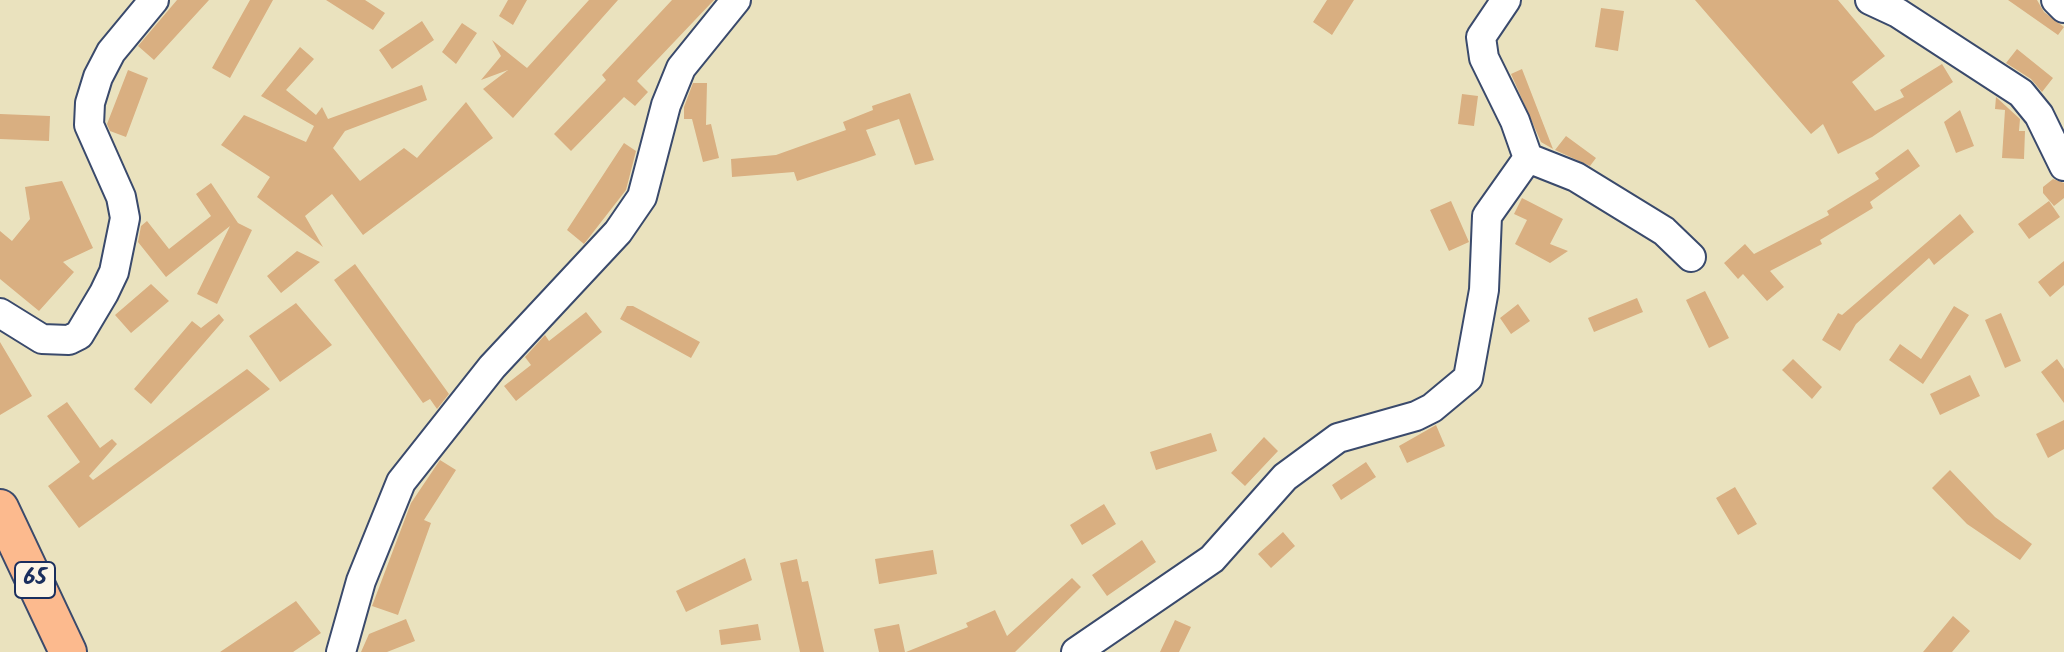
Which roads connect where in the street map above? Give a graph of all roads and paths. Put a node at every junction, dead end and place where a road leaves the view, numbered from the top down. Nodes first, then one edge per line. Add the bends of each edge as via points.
1 (154, 0) edge
2 (736, 0) edge
3 (1506, 0) edge
4 (1870, 0) edge
5 (2056, 0) edge
6 (2064, 8) edge
7 (1528, 158) junction
8 (2064, 166) edge
9 (1691, 257) dead end
10 (0, 313) edge
11 (0, 508) edge
12 (68, 652) edge
13 (341, 652) edge
14 (1076, 652) edge

1 - 10 street via 111,52 90,103 89,125 125,218 104,293 79,335 69,340 42,339
2 - 13 street via 681,68 642,197 618,232 492,367 401,482 361,581
3 - 7 street via 1481,37 1484,58
4 - 8 street via 2021,93 2039,115
5 - 6 street
7 - 9 street via 1576,177 1664,231
7 - 14 street via 1487,216 1484,290 1468,378 1432,408 1338,438 1303,462 1212,559
11 - 12 main road, 65

